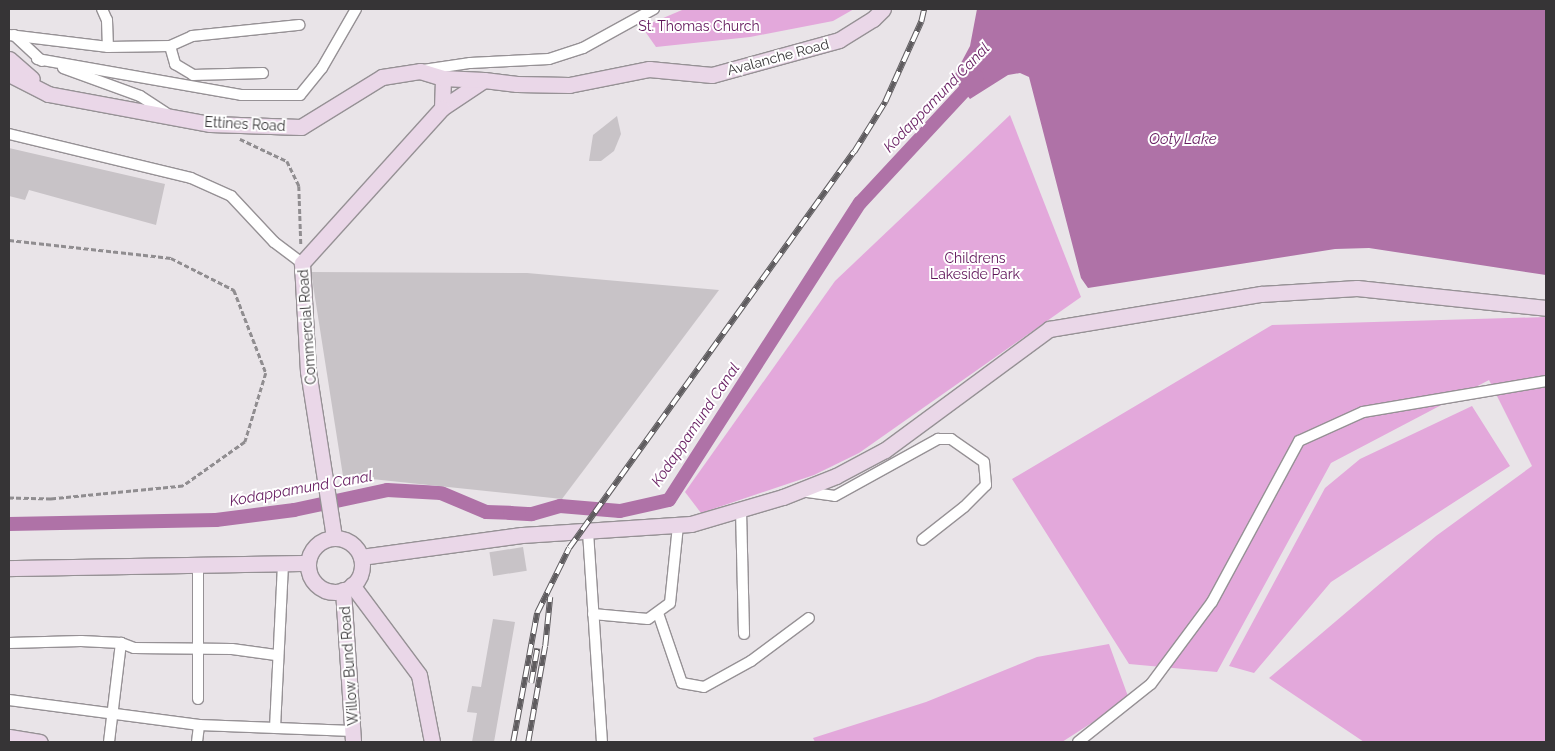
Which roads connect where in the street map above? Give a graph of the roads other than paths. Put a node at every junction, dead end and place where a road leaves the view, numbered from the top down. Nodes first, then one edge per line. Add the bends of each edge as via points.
1 (102, 9) edge
2 (356, 9) edge
3 (654, 9) edge
4 (883, 9) edge
5 (299, 24) dead end
6 (11, 35) edge
7 (170, 46) junction
8 (108, 47) junction
9 (36, 58) junction
10 (9, 59) edge
11 (420, 71) junction
12 (264, 73) dead end
13 (9, 74) edge
14 (443, 78) junction
15 (484, 80) junction
16 (48, 94) junction
17 (442, 108) junction
18 (171, 117) junction
19 (9, 134) edge
20 (302, 263) junction
21 (1546, 308) edge
22 (1546, 381) edge
23 (798, 491) junction
24 (742, 510) junction
25 (678, 525) junction
26 (588, 532) junction
27 (334, 538) junction
28 (922, 540) dead end
29 (361, 557) junction
30 (282, 563) junction
31 (308, 563) junction
32 (198, 564) junction
33 (9, 568) edge
34 (348, 588) junction
35 (658, 613) junction
36 (594, 614) junction
37 (809, 618) dead end
38 (744, 634) dead end
39 (9, 643) edge
40 (121, 644) junction
41 (196, 650) junction
42 (276, 654) junction
43 (198, 699) dead end
44 (9, 700) edge
45 (113, 714) junction
46 (199, 725) junction
47 (276, 728) junction
48 (9, 736) edge
49 (353, 737) edge
50 (40, 742) edge
51 (109, 742) edge
52 (197, 742) edge
53 (432, 742) edge
54 (602, 742) edge
55 (1078, 742) edge

1 - 8 street via 107,20
2 - 9 street via 322,68 300,95 241,95
3 - 11 street via 583,48 549,58 470,63
4 - 15 street, Avalanche Road via 839,40 712,75 649,69 569,85
5 - 7 street via 192,36
6 - 8 street
6 - 9 street
7 - 8 street
7 - 12 street via 175,64 192,75
9 - 18 street via 140,96
10 - 16 street
11 - 14 street, Ettines Road
11 - 18 street, Ettines Road via 382,77 301,127 210,124
13 - 16 street, Ettines Road
14 - 15 street, Avalanche Road
14 - 17 street
15 - 17 street, Commercial Road
16 - 18 street, Ettines Road
17 - 20 street, Commercial Road
19 - 20 street via 191,178 231,196 274,242
20 - 27 street, Commercial Road via 308,371
21 - 23 street via 1483,304 1357,288 1261,294 1049,329 885,450
22 - 55 street via 1363,412 1299,442 1212,602 1151,684
23 - 24 street
23 - 28 street via 835,496 938,439 951,439 984,462 986,485
24 - 25 street
24 - 38 street
25 - 26 street
25 - 35 street via 670,603
26 - 29 street via 522,535
26 - 36 street
27 - 29 street via 351,543
27 - 31 street via 314,548
29 - 34 street via 361,572
30 - 31 street
30 - 32 street
30 - 42 street
31 - 34 street via 312,580 318,586 326,590
32 - 33 street
32 - 41 street
34 - 49 street, Willow Bund Road
34 - 53 street via 419,675
35 - 36 street via 648,619
35 - 37 street via 682,683 704,687 751,661
36 - 54 street
39 - 40 street via 81,640
40 - 41 street via 134,648
40 - 45 street
41 - 42 street via 232,649
41 - 43 street
42 - 47 street
44 - 45 street
45 - 46 street
45 - 51 street
46 - 47 street
46 - 52 street
47 - 49 street
48 - 50 street

